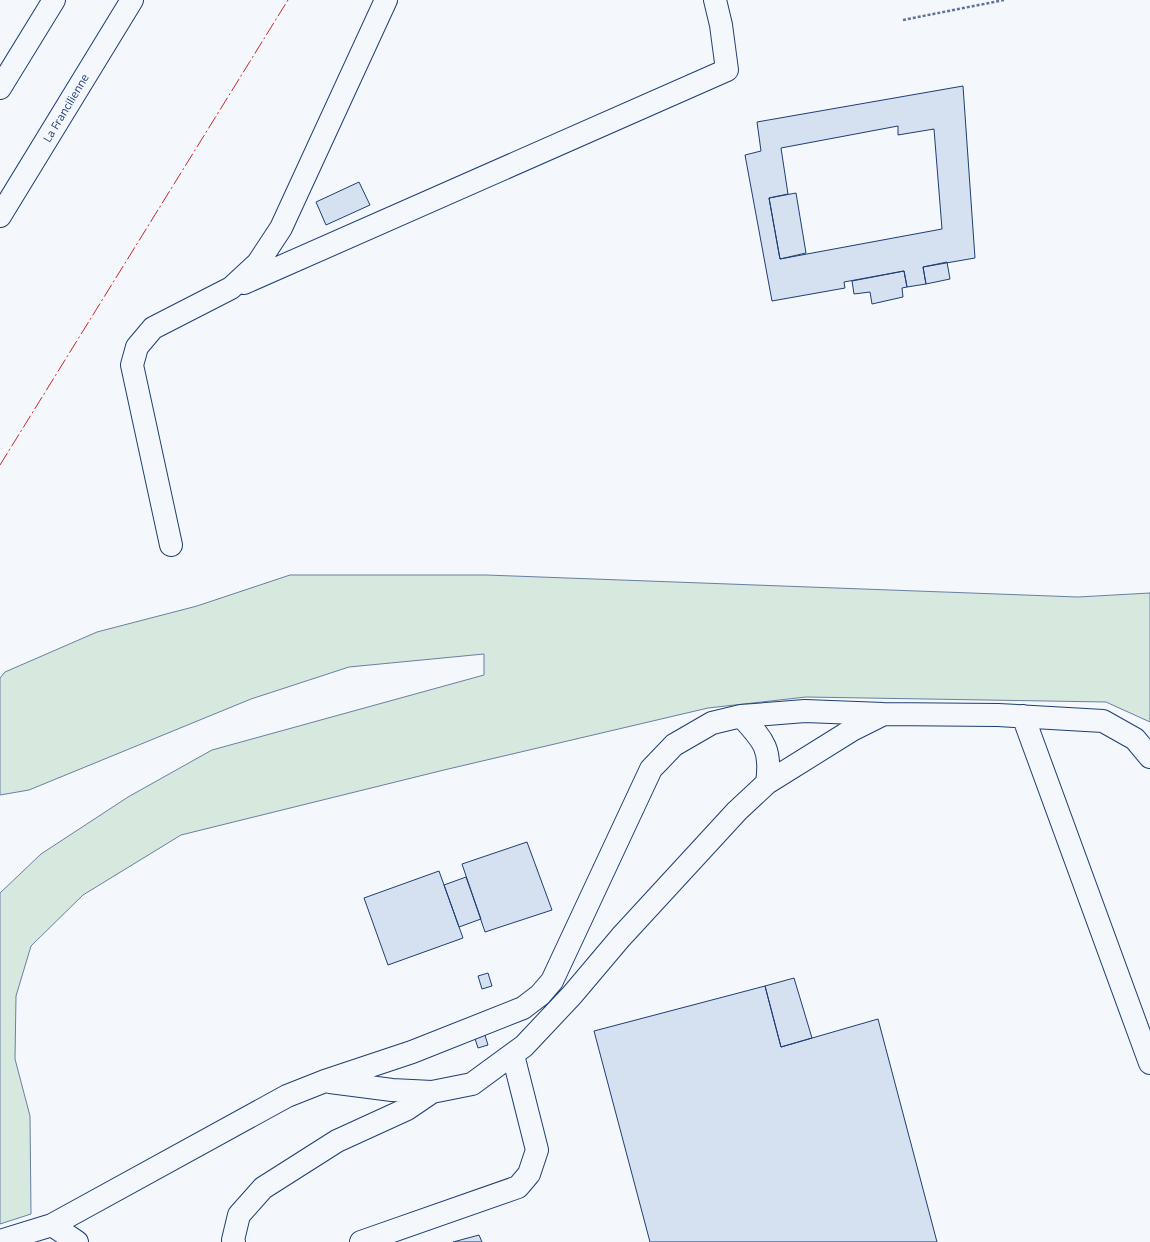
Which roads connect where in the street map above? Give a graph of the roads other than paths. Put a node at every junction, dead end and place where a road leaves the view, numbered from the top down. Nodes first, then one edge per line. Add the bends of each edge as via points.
1 (54, 0) edge
2 (132, 0) edge
3 (386, 0) edge
4 (715, 0) edge
5 (0, 88) edge
6 (0, 216) edge
7 (231, 288) junction
8 (171, 545) dead end
9 (883, 714) junction
10 (741, 716) junction
11 (1024, 716) junction
12 (1150, 757) edge
13 (768, 783) junction
14 (513, 1055) junction
15 (1150, 1063) edge
16 (325, 1081) junction
17 (432, 1092) junction
18 (52, 1225) junction
19 (0, 1241) edge
20 (77, 1242) edge
21 (234, 1242) edge
22 (361, 1242) edge

1 - 5 main road
2 - 6 main road, La Francilienne
3 - 7 main road via 281,228 258,263
4 - 7 main road via 727,70
7 - 8 main road via 153,328 137,347 132,365
9 - 10 main road via 805,711
9 - 11 main road
9 - 13 main road via 852,730
10 - 13 main road via 764,741 769,768
10 - 16 main road via 712,723 692,733 674,744 651,769 552,981 540,995 523,1008 412,1052
11 - 12 main road via 1103,721 1135,739
11 - 15 main road
13 - 14 main road via 738,811 621,937 572,995
14 - 17 main road via 472,1084
14 - 22 main road via 537,1150 529,1174 518,1187
16 - 17 main road via 392,1090
16 - 18 main road via 287,1096
17 - 21 main road via 407,1109 337,1140 263,1188 239,1216
18 - 19 main road
18 - 20 main road

